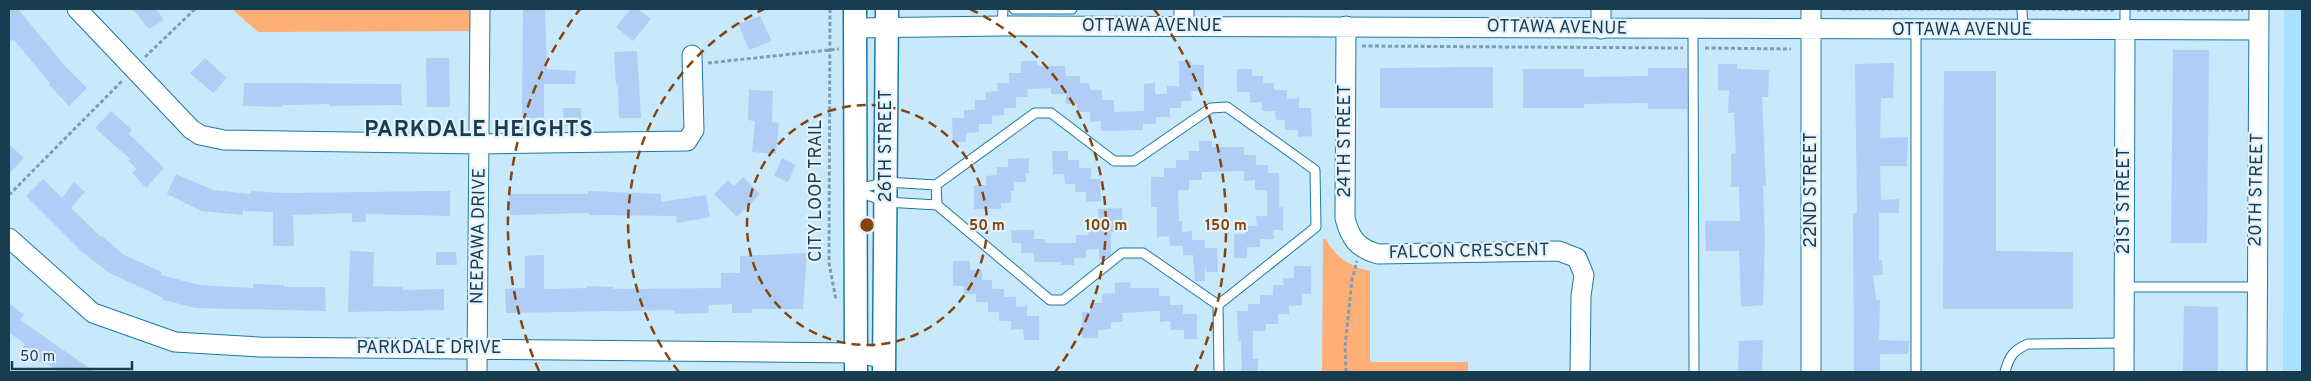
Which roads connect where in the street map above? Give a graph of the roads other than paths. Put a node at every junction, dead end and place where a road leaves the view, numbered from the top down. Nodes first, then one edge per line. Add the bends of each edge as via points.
1 (77, 9) edge
2 (480, 9) edge
3 (1014, 9) edge
4 (1072, 9) edge
5 (1601, 9) edge
6 (1811, 9) edge
7 (2022, 9) edge
8 (2125, 9) edge
9 (2251, 9) edge
10 (1002, 17) edge
11 (887, 18) edge
12 (1184, 18) edge
13 (855, 19) edge
14 (1346, 26) junction
15 (1601, 29) junction
16 (1811, 30) junction
17 (1916, 30) junction
18 (2023, 30) junction
19 (2125, 30) junction
20 (2259, 30) junction
21 (1693, 39) junction
22 (692, 60) road end
23 (480, 144) junction
24 (936, 185) junction
25 (854, 190) junction
26 (886, 192) junction
27 (937, 205) junction
28 (9, 238) edge
29 (1364, 250) joint
30 (2124, 287) junction
31 (2256, 287) junction
32 (1218, 305) junction
33 (2124, 343) junction
34 (477, 348) junction
35 (855, 362) edge
36 (884, 365) edge
37 (477, 372) edge
38 (1218, 372) edge
39 (1580, 372) edge
40 (1694, 372) edge
41 (1811, 372) edge
42 (1916, 372) edge
43 (2005, 372) edge
44 (2124, 372) edge
45 (2257, 372) edge

1 - 23 street via 200,135 239,141
2 - 23 street, NEEPAWA DRIVE
3 - 4 lane
5 - 15 street
6 - 16 street, 22ND STREET
7 - 18 lane
8 - 19 lane
9 - 20 street, 20TH STREET
10 - 11 street, OTTAWA AVENUE
10 - 12 street, OTTAWA AVENUE
11 - 13 street, OTTAWA AVENUE
11 - 26 street, 26TH STREET
12 - 14 street, OTTAWA AVENUE
13 - 25 street, 26TH STREET
14 - 15 street, OTTAWA AVENUE
14 - 29 street, 24TH STREET via 1345,218 1349,233
15 - 21 street, OTTAWA AVENUE
16 - 17 street, OTTAWA AVENUE
16 - 21 street, OTTAWA AVENUE
16 - 41 street, 22ND STREET
17 - 18 street, OTTAWA AVENUE
17 - 42 lane
18 - 19 street, OTTAWA AVENUE
19 - 20 street, OTTAWA AVENUE
19 - 30 street, 21ST STREET
20 - 31 street, 20TH STREET
21 - 40 lane
22 - 23 street via 694,130 687,142
23 - 34 street, NEEPAWA DRIVE
24 - 26 lane
24 - 27 lane
24 - 32 lane via 1035,113 1051,113 1114,161 1134,161 1211,108 1227,107 1315,170 1316,227
25 - 26 lane
25 - 26 lane
25 - 35 street, 26TH STREET
26 - 27 lane
26 - 36 street, 26TH STREET
27 - 32 lane via 1050,300 1064,300 1122,253 1143,253
28 - 34 street, PARKDALE DRIVE via 93,313 175,342 259,347
29 - 39 street, FALCON CRESCENT via 1378,254 1558,251 1578,258 1584,275
30 - 31 lane
30 - 33 street, 21ST STREET
31 - 45 street, 20TH STREET
32 - 38 lane
33 - 43 lane via 2028,344 2016,349
33 - 44 street, 21ST STREET
34 - 35 street, PARKDALE DRIVE
34 - 37 street, NEEPAWA DRIVE
35 - 36 street, PARKDALE DRIVE

